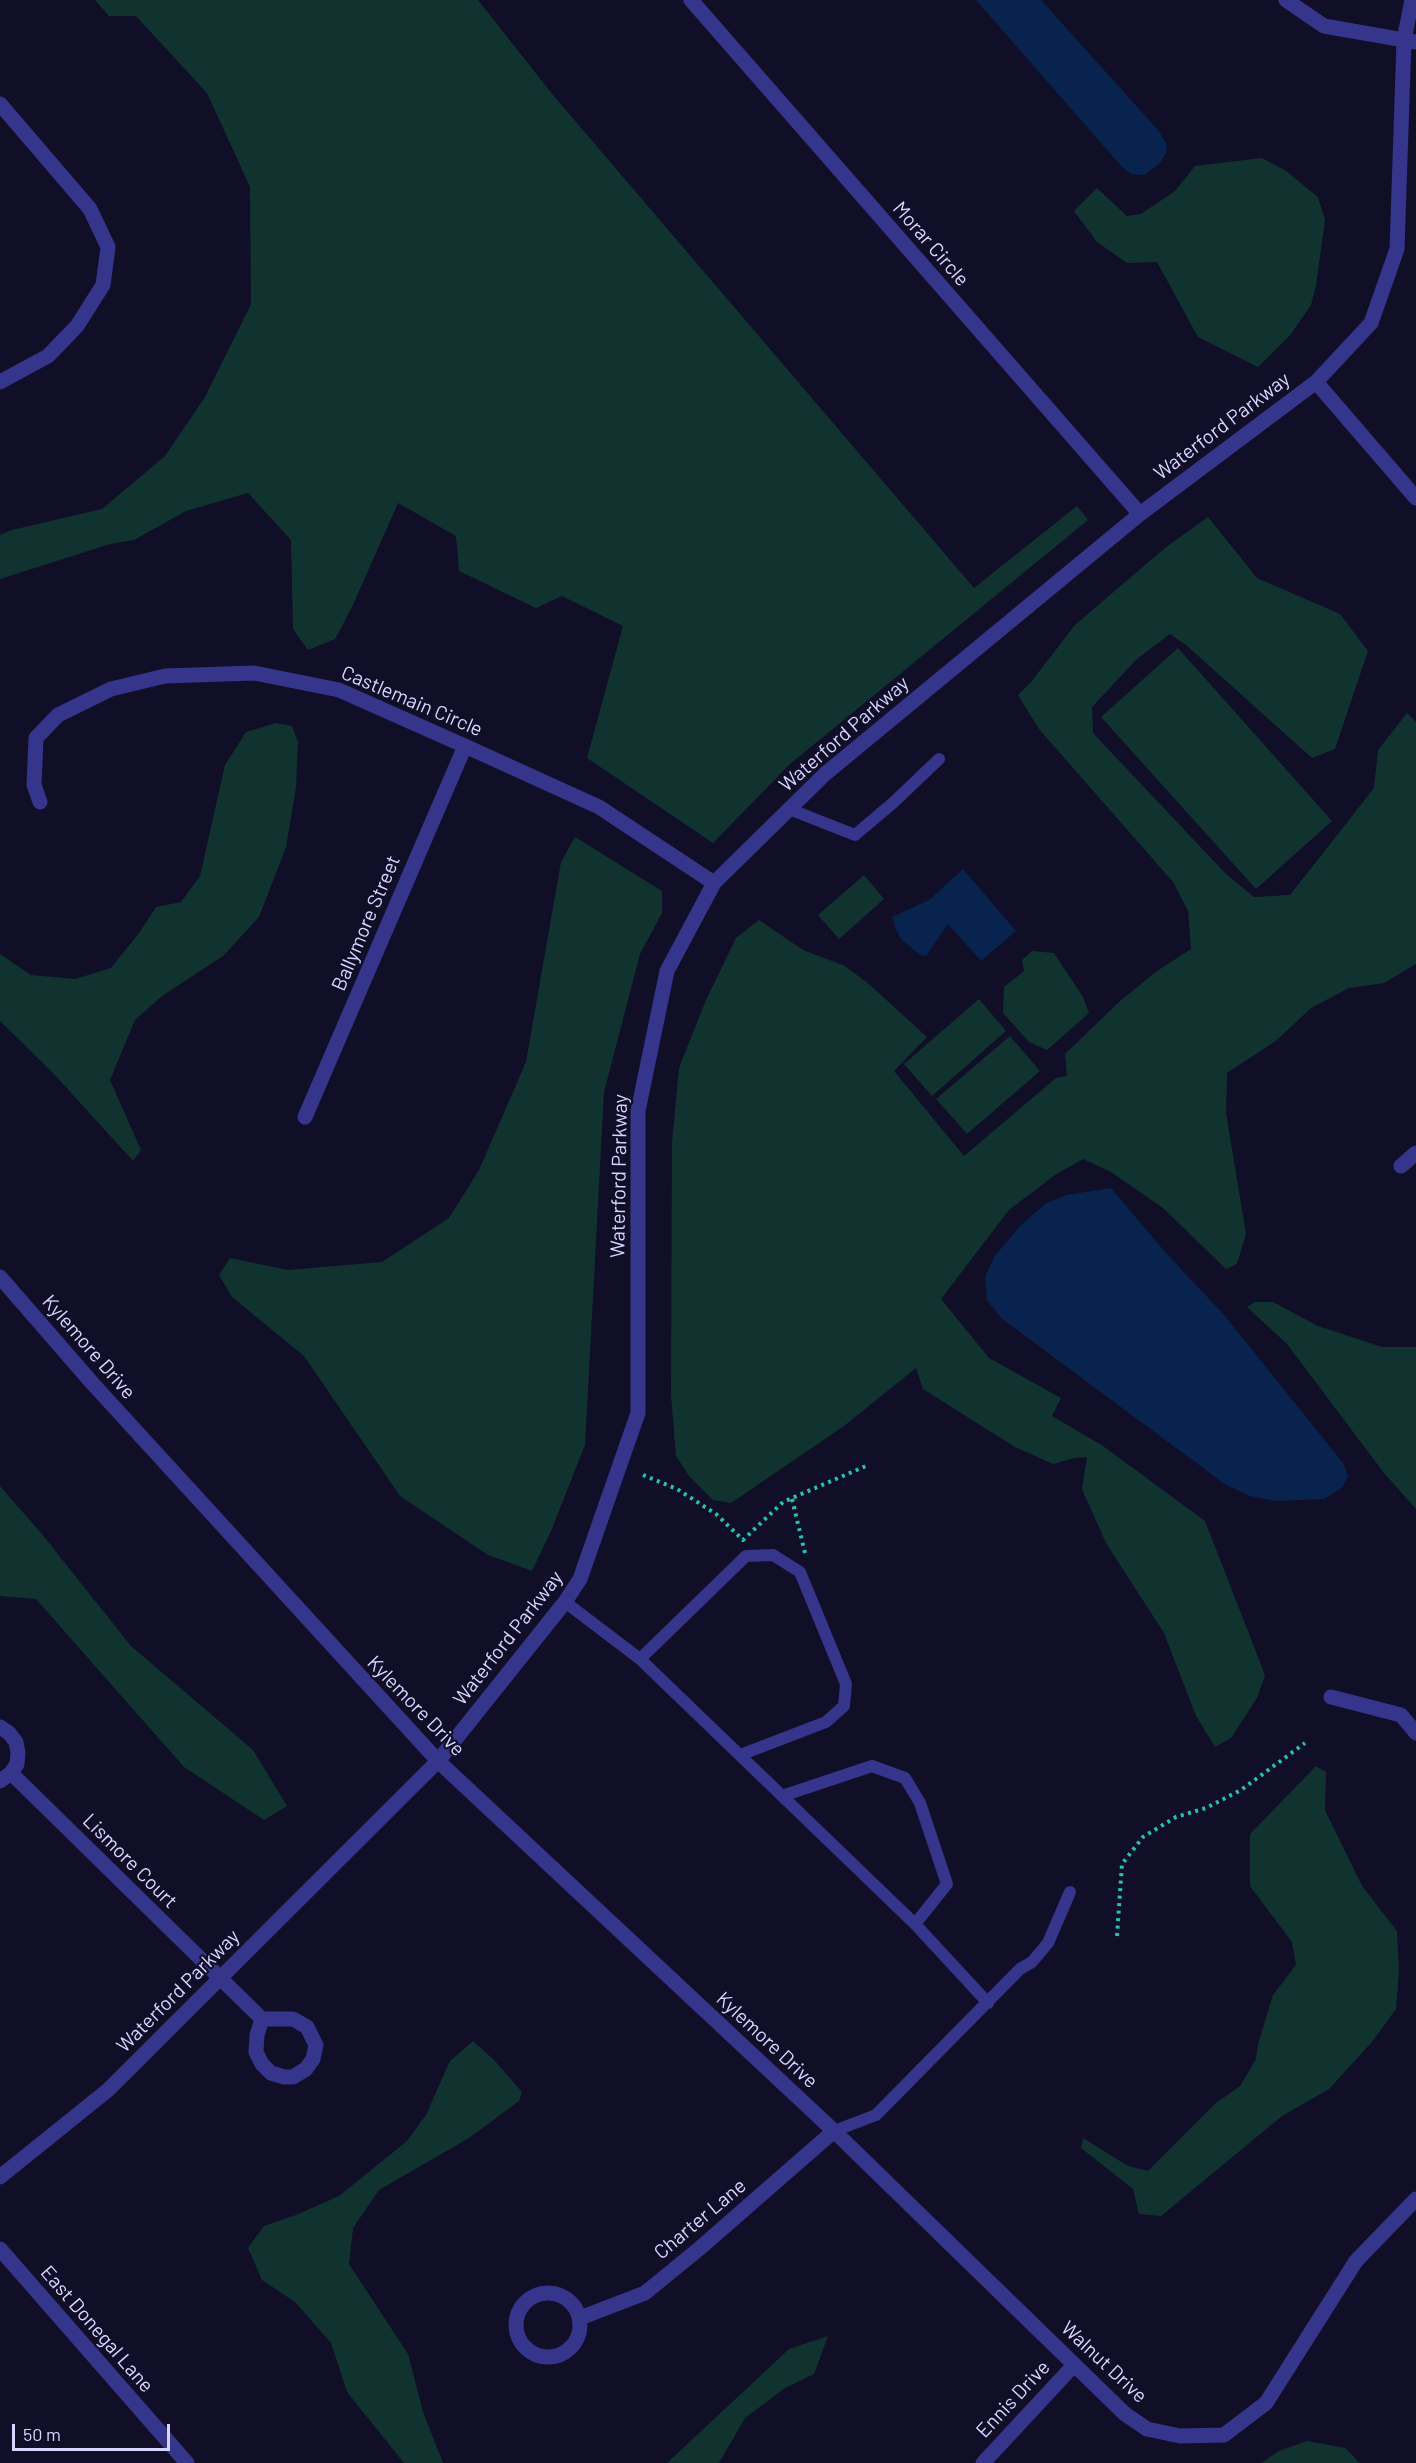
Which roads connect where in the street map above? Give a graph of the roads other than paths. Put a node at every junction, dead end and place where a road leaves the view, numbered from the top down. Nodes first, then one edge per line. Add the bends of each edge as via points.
1 (691, 0) edge
2 (1286, 0) edge
3 (1412, 0) edge
4 (1410, 41) edge
5 (0, 104) edge
6 (0, 381) edge
7 (1316, 382) junction
8 (1416, 498) edge
9 (1140, 514) junction
10 (465, 746) junction
11 (939, 759) dead end
12 (40, 802) dead end
13 (789, 809) junction
14 (714, 883) junction
15 (305, 1117) dead end
16 (1416, 1153) edge
17 (1401, 1166) dead end
18 (0, 1277) edge
19 (565, 1602) junction
20 (640, 1659) junction
21 (1331, 1696) dead end
22 (0, 1727) edge
23 (1416, 1733) edge
24 (740, 1755) junction
25 (438, 1761) junction
26 (5, 1777) edge
27 (782, 1796) junction
28 (1070, 1892) dead end
29 (915, 1924) junction
30 (219, 1979) junction
31 (988, 2003) junction
32 (262, 2019) junction
33 (834, 2131) junction
34 (0, 2177) edge
35 (1416, 2199) edge
36 (0, 2249) edge
37 (580, 2318) junction
38 (1074, 2365) junction
39 (187, 2463) edge
40 (983, 2463) edge

1 - 9 street, Morar Circle
2 - 4 street via 1324,26
3 - 4 street, Waterford Parkway
4 - 7 street, Waterford Parkway via 1397,249 1371,323
5 - 6 street via 90,209 108,247 103,285 77,326 48,356
7 - 8 street
7 - 9 street, Waterford Parkway
9 - 13 street, Waterford Parkway via 825,774
10 - 12 street, Castlemain Circle via 339,690 254,673 165,676 111,689 58,715 36,738 34,785
10 - 14 street, Castlemain Circle via 599,807
10 - 15 street, Ballymore Street
11 - 13 lane via 855,835
13 - 14 street, Waterford Parkway
14 - 19 street, Waterford Parkway via 667,971 640,1101 638,1413 580,1579
16 - 17 street
18 - 25 street, Kylemore Drive
19 - 20 lane
19 - 25 street, Waterford Parkway
20 - 24 lane
20 - 24 lane via 746,1556 773,1555 800,1572 846,1683 844,1706 826,1722
21 - 23 street via 1401,1715
22 - 26 street, Lismore Court via 16,1742 18,1753 16,1764
24 - 27 lane
25 - 30 street, Waterford Parkway
25 - 33 street, Kylemore Drive
26 - 30 street, Lismore Court
27 - 29 lane
27 - 29 lane via 872,1766 904,1778 921,1803 947,1884
28 - 31 lane via 1048,1943
29 - 31 lane
30 - 32 street, Lismore Court
30 - 34 street, Waterford Parkway via 108,2090
31 - 33 lane via 876,2115
32 - 32 street via 293,2019 307,2028 316,2045 306,2069 293,2077 284,2077 271,2073 262,2064 256,2052
33 - 37 street, Charter Lane via 645,2293
33 - 38 street, Walnut Drive
35 - 38 street, Walnut Drive via 1356,2261 1266,2403 1224,2435 1180,2436 1147,2429 1125,2414
36 - 39 street, East Donegal Lane
37 - 37 street via 565,2298 541,2294 521,2308 517,2332 531,2353 556,2357 576,2342
38 - 40 street, Ennis Drive

